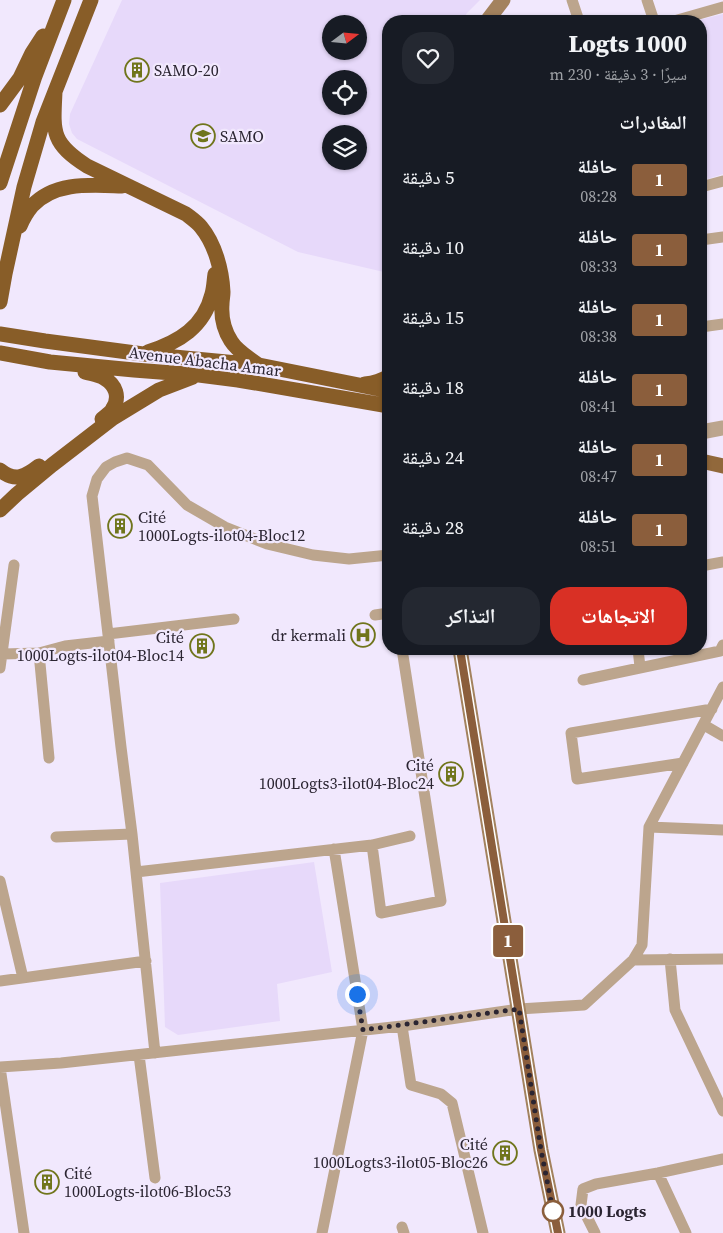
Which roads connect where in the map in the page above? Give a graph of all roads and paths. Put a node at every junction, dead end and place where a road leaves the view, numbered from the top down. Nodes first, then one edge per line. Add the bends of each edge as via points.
1 (91, 0) edge
2 (503, 0) edge
3 (572, 0) edge
4 (647, 0) edge
5 (63, 2) edge
6 (723, 7) edge
7 (492, 15) edge
8 (577, 15) edge
9 (651, 15) edge
10 (695, 15) edge
11 (54, 92) junction
12 (0, 105) edge
13 (723, 181) edge
14 (0, 183) edge
15 (707, 184) edge
16 (127, 186) junction
17 (723, 237) edge
18 (707, 239) edge
19 (12, 241) junction
20 (217, 262) junction
21 (0, 302) edge
22 (723, 324) edge
23 (707, 325) edge
24 (7, 335) edge
25 (0, 353) edge
26 (143, 354) junction
27 (50, 362) junction
28 (259, 365) junction
29 (200, 375) junction
30 (382, 380) edge
31 (362, 385) junction
32 (382, 389) edge
33 (382, 405) edge
34 (723, 428) edge
35 (707, 431) edge
36 (707, 462) edge
37 (723, 466) edge
38 (0, 470) edge
39 (0, 510) edge
40 (382, 556) edge
41 (723, 562) edge
42 (14, 565) dead end
43 (707, 565) edge
44 (382, 614) edge
45 (375, 615) dead end
46 (234, 619) dead end
47 (108, 638) junction
48 (723, 644) edge
49 (39, 653) junction
50 (707, 653) edge
51 (2, 654) junction
52 (403, 655) edge
53 (461, 655) edge
54 (639, 655) edge
55 (696, 655) edge
56 (640, 667) junction
57 (0, 668) edge
58 (583, 680) dead end
59 (723, 687) edge
60 (712, 709) junction
61 (704, 725) junction
62 (723, 736) edge
63 (49, 758) dead end
64 (683, 764) junction
65 (649, 827) junction
66 (723, 830) edge
67 (132, 834) junction
68 (410, 836) dead end
69 (56, 837) dead end
70 (372, 845) junction
71 (334, 850) junction
72 (136, 872) junction
73 (0, 881) edge
74 (723, 959) edge
75 (632, 960) junction
76 (670, 960) junction
77 (146, 961) junction
78 (23, 978) junction
79 (0, 981) edge
80 (519, 1009) junction
81 (402, 1026) junction
82 (363, 1030) junction
83 (155, 1053) junction
84 (139, 1055) junction
85 (0, 1067) edge
86 (723, 1111) edge
87 (723, 1159) edge
88 (658, 1173) junction
89 (155, 1178) dead end
90 (24, 1233) edge
91 (322, 1233) edge
92 (483, 1233) edge
93 (558, 1233) edge
94 (595, 1233) edge
95 (686, 1233) edge

1 - 11 highway
2 - 7 main road
3 - 8 street
4 - 9 street
5 - 12 highway via 20,78
5 - 14 highway
6 - 10 street
11 - 16 highway via 56,136 63,147 87,166
11 - 19 highway via 24,187
13 - 15 street
16 - 19 highway via 61,188 32,206
16 - 20 highway via 186,214 200,225 210,239
17 - 18 street
19 - 21 highway
20 - 26 highway via 207,308 190,332
20 - 28 highway via 225,330 238,350
22 - 23 street
24 - 26 highway
25 - 27 highway, Avenue Abacha Amar
26 - 28 highway
27 - 29 highway, Avenue Abacha Amar
27 - 38 highway via 103,377 112,383 116,390 113,409 31,473 12,477
28 - 31 highway
29 - 33 highway, Avenue Abacha Amar
29 - 39 highway via 159,390 113,418
30 - 31 highway
31 - 32 highway
34 - 35 street
36 - 37 main road
40 - 47 street via 348,559 267,544 224,527 187,505 148,465 127,458 106,467 97,479 92,496
41 - 43 street
42 - 51 street
44 - 45 street
46 - 47 street
47 - 49 street
47 - 67 street
48 - 50 street via 720,650
49 - 51 street
49 - 63 street
51 - 57 street
52 - 70 street via 441,901 381,913
53 - 80 main road
54 - 56 street
55 - 56 street
56 - 58 street
59 - 60 street
60 - 61 street
60 - 64 street via 571,733 577,779
61 - 62 street
61 - 64 street
64 - 65 street
65 - 66 street
65 - 75 street via 642,945
67 - 69 street
67 - 72 street
68 - 70 street
70 - 71 street
71 - 72 street
71 - 82 street
72 - 77 street
73 - 78 street
74 - 76 street
75 - 76 street
75 - 80 street via 584,1005
76 - 86 street via 675,1010
77 - 78 street
77 - 83 street
78 - 79 street
80 - 81 street
80 - 93 main road via 541,1150
81 - 82 street
81 - 92 street via 411,1085 441,1094 452,1103
82 - 83 street
82 - 91 street
83 - 84 street
84 - 85 street
84 - 89 street
85 - 90 street
87 - 88 street
88 - 94 street via 584,1189 581,1205
88 - 95 street

